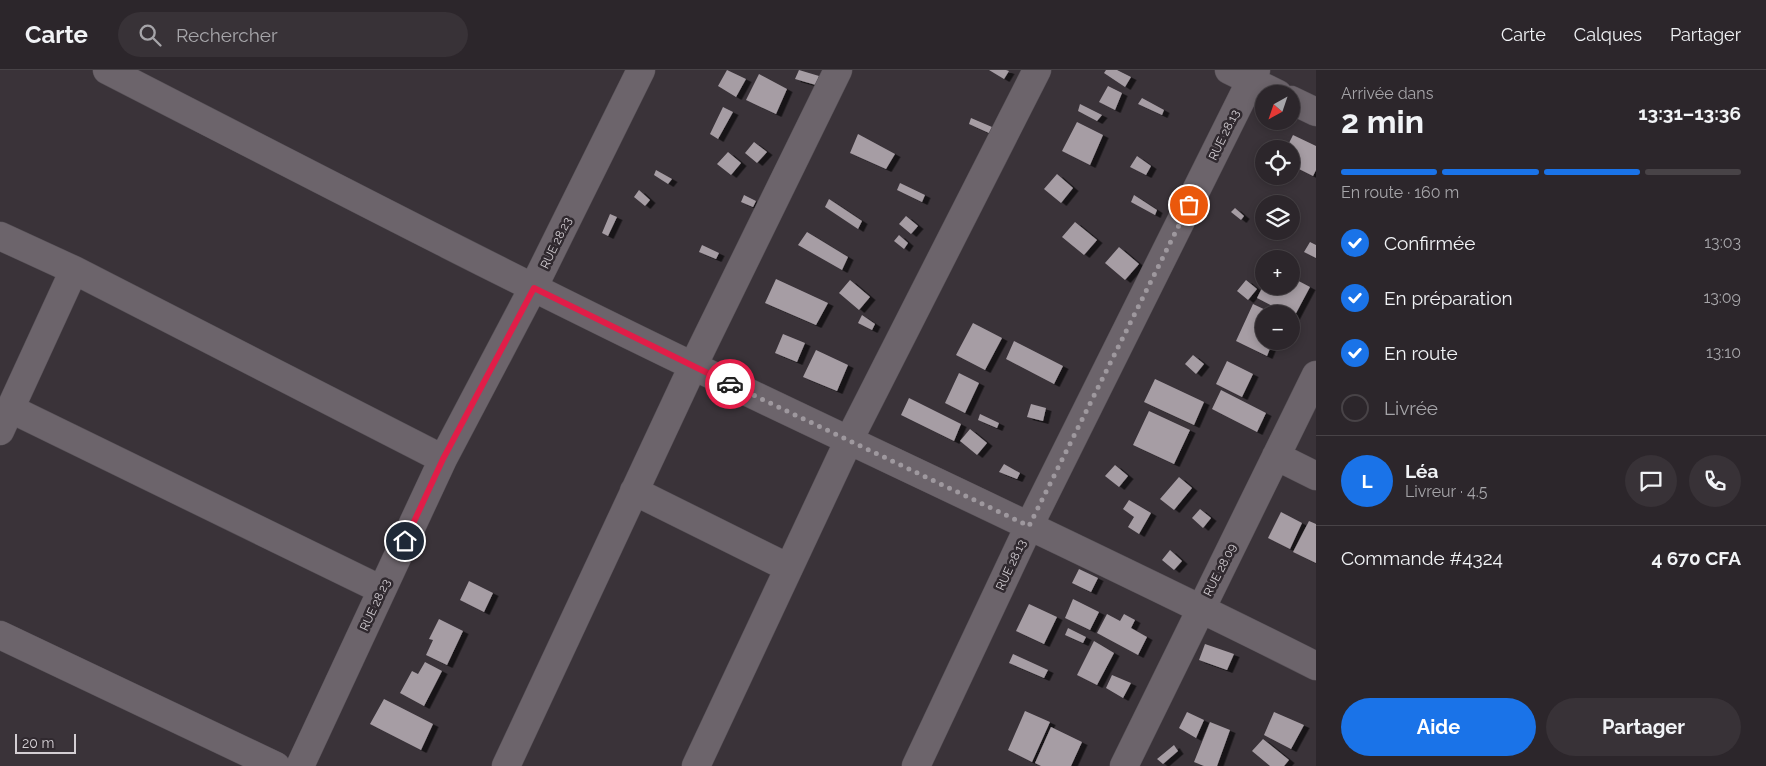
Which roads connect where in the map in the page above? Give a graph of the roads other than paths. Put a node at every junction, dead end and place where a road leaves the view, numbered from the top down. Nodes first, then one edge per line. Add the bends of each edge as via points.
1 (107, 70) edge
2 (641, 70) edge
3 (838, 70) edge
4 (1036, 70) edge
5 (1245, 74) edge
6 (1263, 85) edge
7 (1300, 104) edge
8 (1316, 112) edge
9 (0, 236) edge
10 (74, 270) junction
11 (534, 288) junction
12 (693, 366) junction
13 (1316, 375) edge
14 (5, 420) edge
15 (848, 440) junction
16 (1276, 456) junction
17 (443, 459) junction
18 (1316, 476) edge
19 (634, 491) junction
20 (1029, 526) junction
21 (790, 568) junction
22 (382, 590) junction
23 (1201, 608) junction
24 (0, 635) edge
25 (1316, 666) edge
26 (276, 766) edge
27 (300, 766) edge
28 (506, 766) edge
29 (696, 766) edge
30 (916, 766) edge
31 (1125, 766) edge

1 - 11 street
2 - 11 street, RUE 28.23
3 - 12 street
4 - 15 street
5 - 6 street
5 - 20 street, RUE 28.13
7 - 8 street
9 - 10 street
10 - 14 street
10 - 17 street
11 - 12 street
11 - 17 street, RUE 28.23
12 - 15 street
12 - 19 street
13 - 16 street, RUE 28.09
14 - 22 street
15 - 20 street
15 - 21 street
16 - 18 street
16 - 23 street, RUE 28.09
17 - 22 street, RUE 28.23
19 - 21 street
19 - 28 street
20 - 23 street
20 - 30 street, RUE 28.13
21 - 29 street
22 - 27 street, RUE 28.23
23 - 25 street
23 - 31 street, RUE 28.09
24 - 26 street

